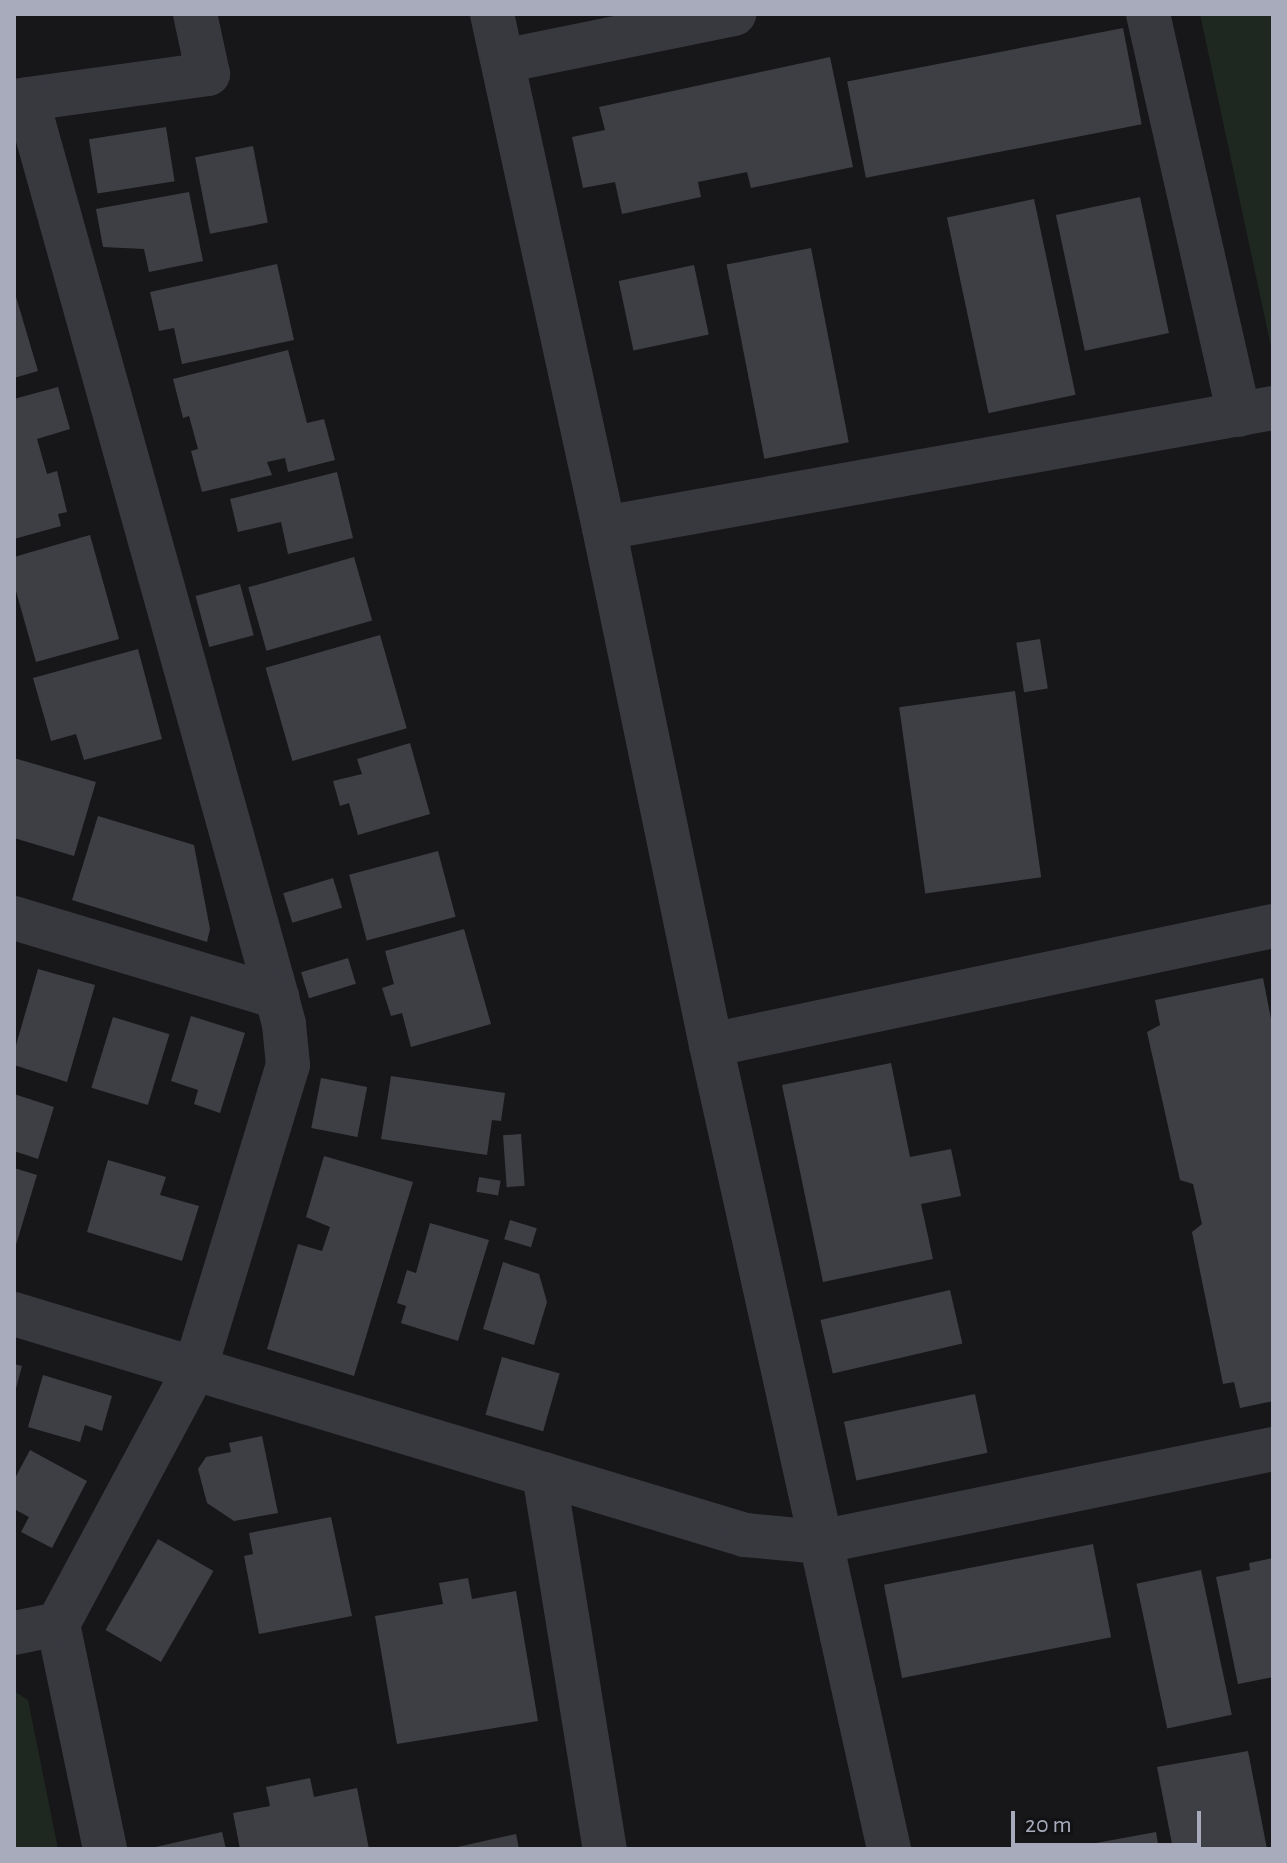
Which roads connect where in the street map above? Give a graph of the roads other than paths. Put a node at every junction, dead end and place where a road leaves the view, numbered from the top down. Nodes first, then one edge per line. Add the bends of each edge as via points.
1 (195, 14) edge
2 (492, 14) edge
3 (734, 14) edge
4 (1148, 14) edge
5 (503, 61) junction
6 (20, 100) edge
7 (1256, 411) edge
8 (604, 528) junction
9 (14, 918) edge
10 (1273, 926) edge
11 (277, 997) junction
12 (711, 1045) junction
13 (14, 1314) edge
14 (195, 1369) junction
15 (1273, 1449) edge
16 (544, 1474) junction
17 (820, 1542) junction
18 (58, 1624) junction
19 (14, 1633) edge
20 (105, 1849) edge
21 (605, 1849) edge
22 (889, 1849) edge

1 - 6 street via 208,74
2 - 5 street
3 - 5 street
4 - 7 street
5 - 8 street
6 - 11 street
7 - 8 street
8 - 12 street
9 - 11 street
10 - 12 street
11 - 14 street via 288,1065
12 - 17 street
13 - 14 street
14 - 16 street
14 - 18 street
15 - 17 street
16 - 17 street via 745,1535
16 - 21 street
17 - 22 street
18 - 19 street
18 - 20 street

